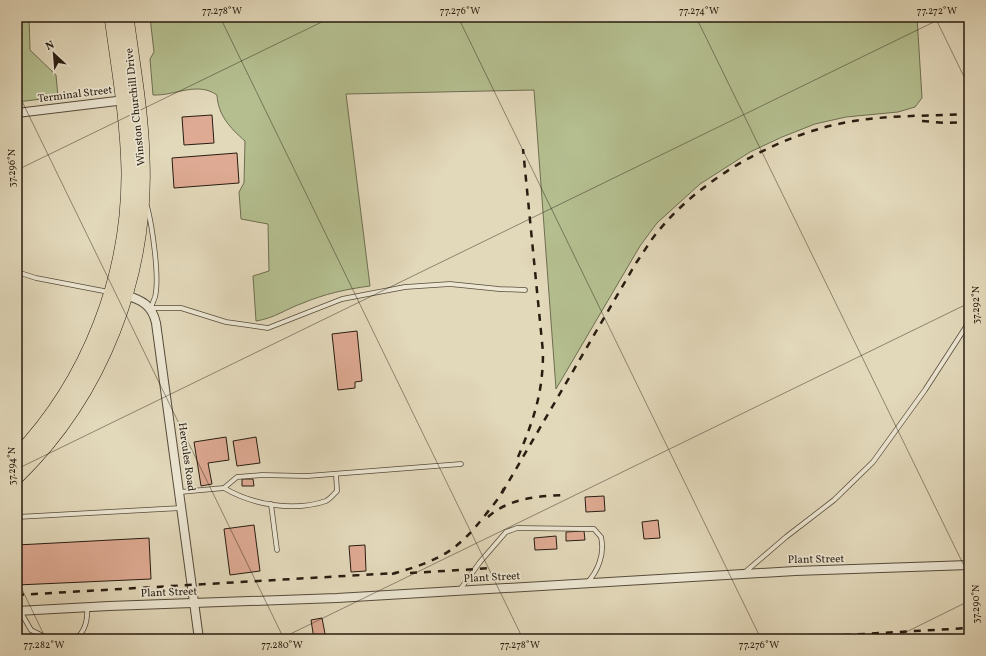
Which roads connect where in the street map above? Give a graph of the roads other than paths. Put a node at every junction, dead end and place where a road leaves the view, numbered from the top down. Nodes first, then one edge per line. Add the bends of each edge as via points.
1 (112, 17) edge
2 (126, 17) edge
3 (130, 100) junction
4 (17, 113) edge
5 (142, 192) junction
6 (17, 272) edge
7 (525, 290) dead end
8 (118, 294) junction
9 (150, 308) junction
10 (969, 322) edge
11 (17, 457) edge
12 (461, 464) dead end
13 (336, 474) junction
14 (17, 476) edge
15 (224, 488) junction
16 (180, 492) junction
17 (271, 504) junction
18 (182, 508) junction
19 (17, 517) edge
20 (277, 550) dead end
21 (969, 565) edge
22 (742, 574) junction
23 (586, 584) junction
24 (459, 591) junction
25 (194, 603) junction
26 (87, 607) junction
27 (18, 611) edge
28 (49, 639) edge
29 (76, 639) edge
30 (199, 639) edge

1 - 3 highway, Winston Churchill Drive
2 - 3 highway, Winston Churchill Drive
3 - 4 street, Terminal Street
3 - 5 highway, Winston Churchill Drive via 142,145
3 - 8 highway, Winston Churchill Drive via 128,203
5 - 8 highway, Winston Churchill Drive via 136,248
5 - 9 lane via 152,234 156,283 155,296
6 - 8 lane
7 - 9 lane via 450,284 405,287 342,299 268,328 226,322 181,308
8 - 9 street via 139,299
8 - 11 highway, Winston Churchill Drive via 76,377 43,426
8 - 14 highway, Winston Churchill Drive via 104,352 76,403 43,448
9 - 16 street, Hercules Road via 156,323
10 - 22 lane via 873,462 834,500 786,536
12 - 13 lane
13 - 15 lane via 237,476
13 - 17 lane via 337,491 327,500 302,506
15 - 16 lane
15 - 17 lane via 240,497
16 - 18 street, Hercules Road
17 - 20 lane
18 - 19 lane
18 - 25 street, Hercules Road
21 - 22 street, Plant Street
22 - 23 street, Plant Street
23 - 24 street, Plant Street
23 - 24 lane via 596,571 601,556 601,538 594,528 517,528 502,535
24 - 25 street, Plant Street
25 - 26 street, Plant Street
25 - 30 street, Hercules Road
26 - 27 street, Plant Street
26 - 29 lane via 84,631
27 - 28 lane via 27,627

